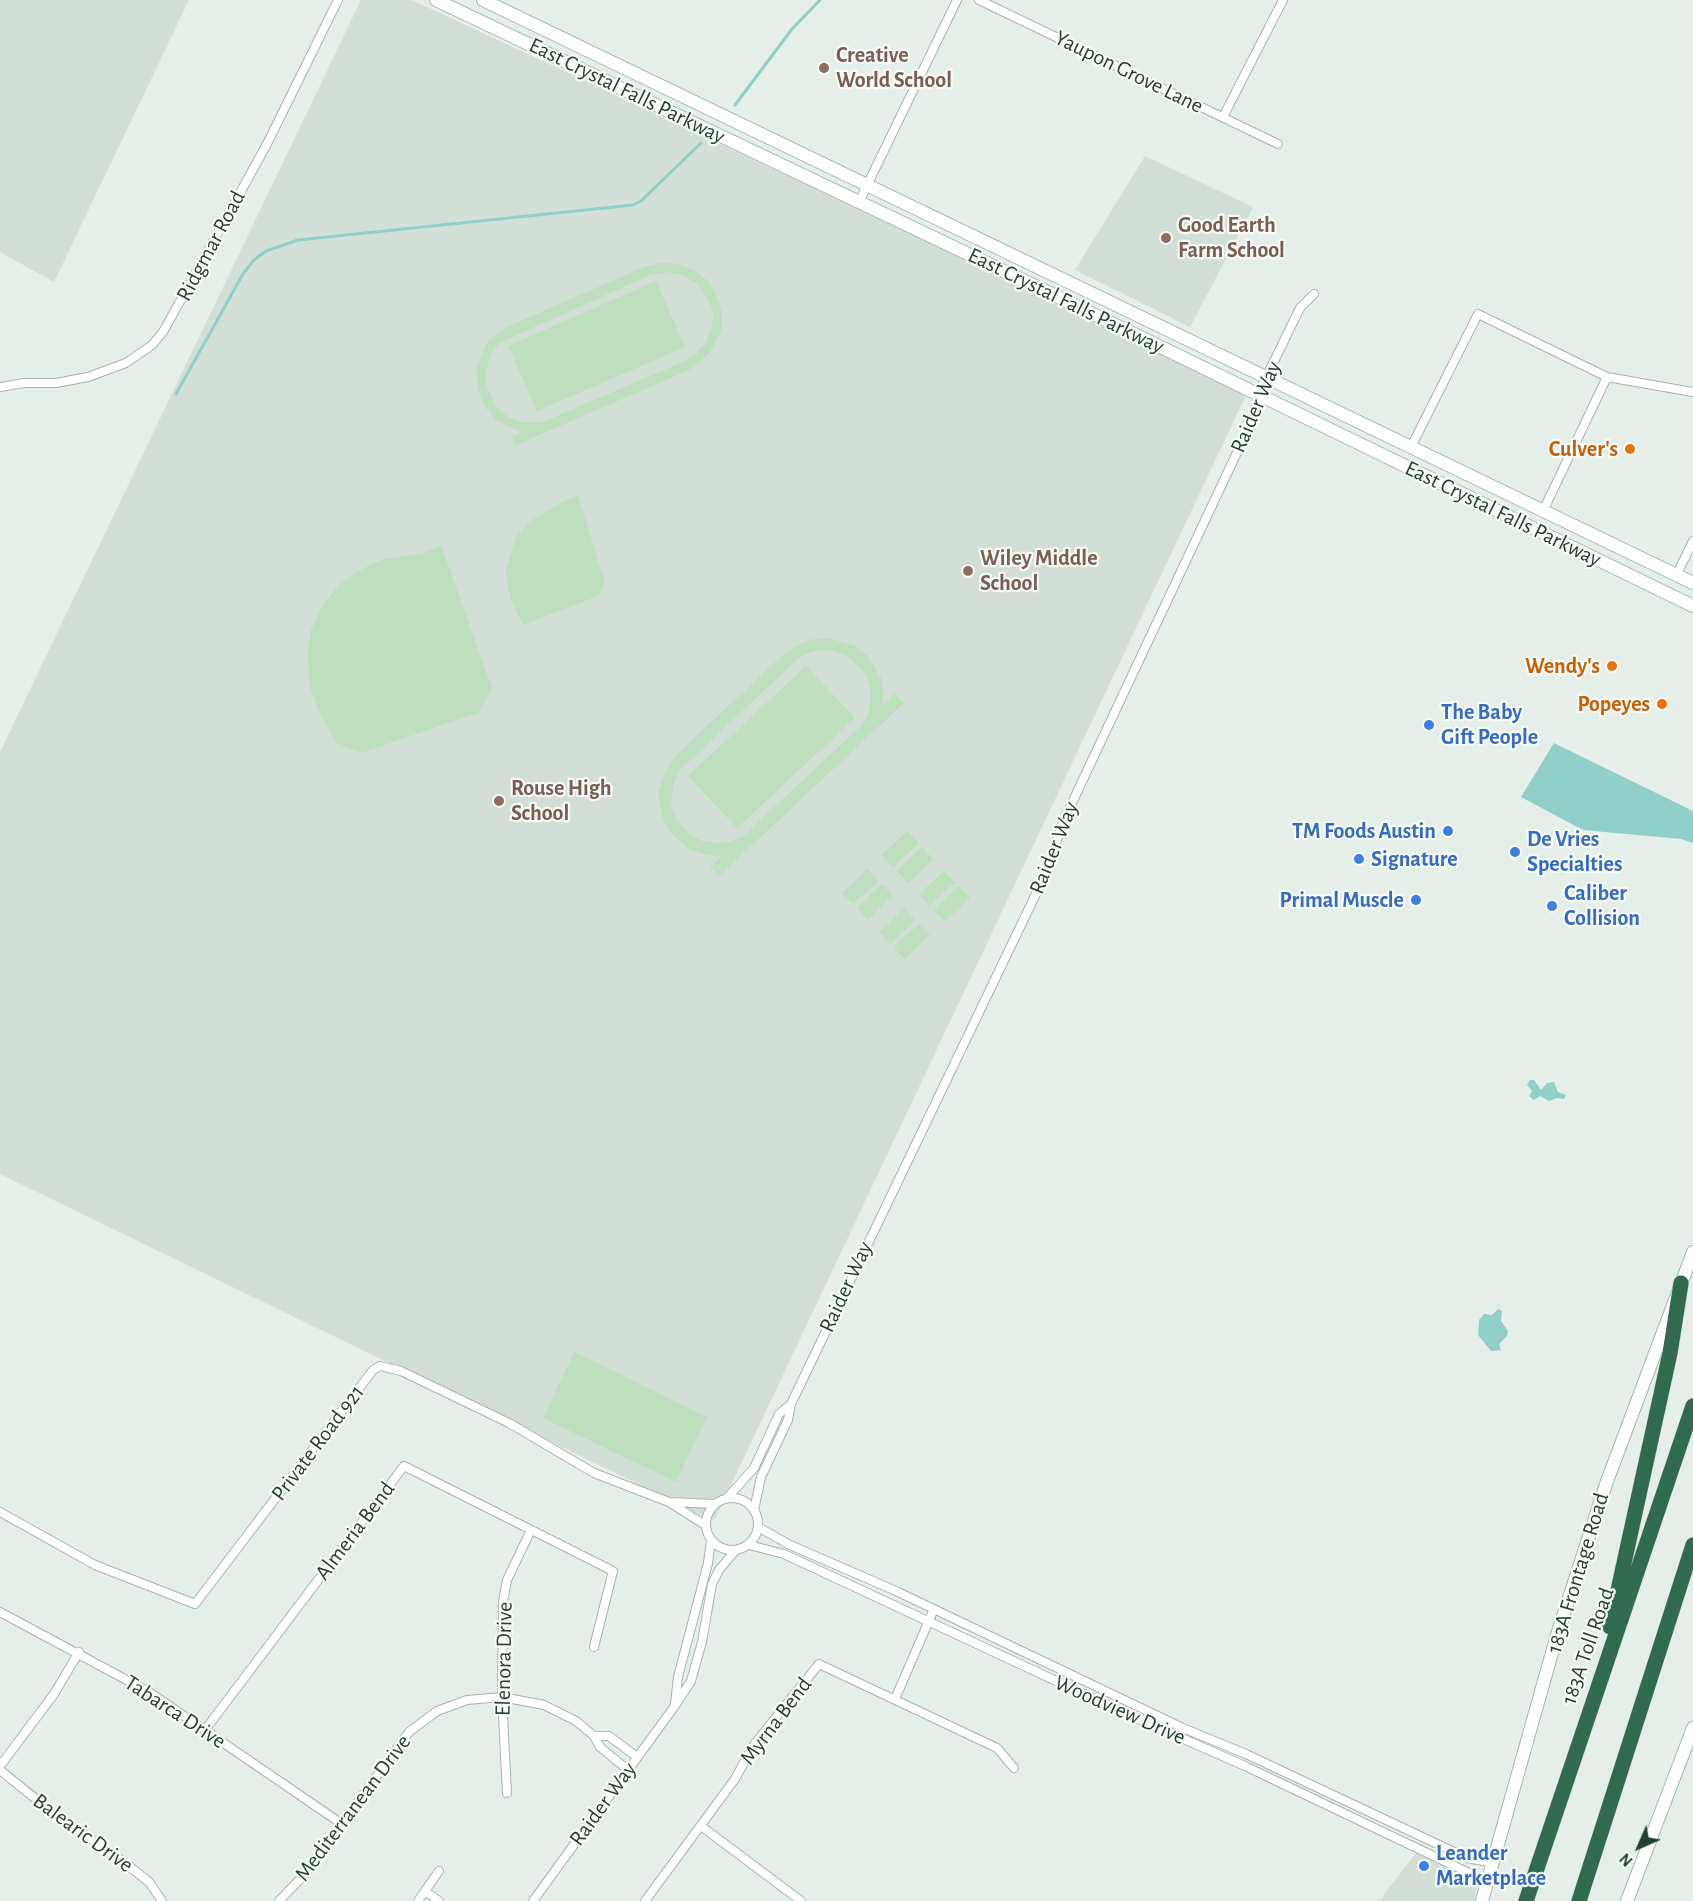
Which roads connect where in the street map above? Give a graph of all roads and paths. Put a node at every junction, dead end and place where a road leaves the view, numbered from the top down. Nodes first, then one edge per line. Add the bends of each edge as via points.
1 (338, 0) edge
2 (436, 0) edge
3 (483, 0) edge
4 (957, 0) edge
5 (979, 0) edge
6 (1283, 0) edge
7 (664, 87) junction
8 (659, 107) junction
9 (1223, 117) junction
10 (1278, 144) dead end
11 (866, 184) junction
12 (859, 202) junction
13 (1062, 278) junction
14 (1314, 294) dead end
15 (1054, 296) junction
16 (1266, 377) junction
17 (1607, 377) junction
18 (0, 387) edge
19 (1693, 392) edge
20 (1258, 394) junction
21 (1411, 447) junction
22 (1403, 464) junction
23 (1543, 511) junction
24 (1534, 529) junction
25 (1693, 541) edge
26 (1676, 576) junction
27 (1693, 583) edge
28 (1693, 606) edge
29 (1693, 1252) edge
30 (1681, 1283) junction
31 (791, 1404) junction
32 (1693, 1406) edge
33 (727, 1498) junction
34 (669, 1502) junction
35 (715, 1504) junction
36 (754, 1510) junction
37 (0, 1512) edge
38 (705, 1525) junction
39 (758, 1527) junction
40 (531, 1530) junction
41 (711, 1541) junction
42 (749, 1545) junction
43 (1693, 1545) edge
44 (735, 1551) junction
45 (1693, 1579) edge
46 (934, 1609) junction
47 (0, 1612) edge
48 (928, 1622) junction
49 (594, 1647) dead end
50 (79, 1652) junction
51 (1653, 1668) junction
52 (1596, 1692) junction
53 (502, 1697) junction
54 (895, 1699) junction
55 (674, 1707) junction
56 (1693, 1728) edge
57 (205, 1731) junction
58 (594, 1736) junction
59 (637, 1757) junction
60 (0, 1766) edge
61 (1014, 1768) dead end
62 (0, 1770) edge
63 (628, 1770) junction
64 (507, 1793) dead end
65 (342, 1824) junction
66 (701, 1826) junction
67 (1494, 1863) junction
68 (439, 1871) dead end
69 (1488, 1882) junction
70 (425, 1891) junction
71 (162, 1901) edge
72 (279, 1901) edge
73 (418, 1901) edge
74 (439, 1901) edge
75 (533, 1901) edge
76 (645, 1901) edge
77 (801, 1901) edge
78 (1482, 1901) edge
79 (1526, 1901) edge
80 (1579, 1901) edge
81 (1627, 1901) edge

1 - 18 street, Ridgmar Road via 267,144 158,339 126,363 88,377
2 - 8 main road, East Crystal Falls Parkway
3 - 7 main road, East Crystal Falls Parkway
4 - 11 street
5 - 9 street, Yaupon Grove Lane
6 - 9 street
7 - 8 main road
7 - 11 main road, East Crystal Falls Parkway
8 - 12 main road, East Crystal Falls Parkway
9 - 10 street, Yaupon Grove Lane
11 - 12 street
11 - 13 main road, East Crystal Falls Parkway
12 - 15 main road, East Crystal Falls Parkway
13 - 15 main road
13 - 16 main road, East Crystal Falls Parkway
14 - 16 street, Raider Way via 1300,308
15 - 20 main road, East Crystal Falls Parkway
16 - 20 street, Raider Way
16 - 21 main road, East Crystal Falls Parkway
17 - 19 street
17 - 21 street via 1478,314
17 - 23 street
20 - 22 main road, East Crystal Falls Parkway
20 - 31 street, Raider Way via 1257,410 1063,822 1041,883
21 - 22 main road
21 - 23 main road, East Crystal Falls Parkway
22 - 24 main road, East Crystal Falls Parkway
23 - 24 main road
23 - 26 main road, East Crystal Falls Parkway
24 - 28 main road, East Crystal Falls Parkway
25 - 26 street
26 - 27 main road, East Crystal Falls Parkway
29 - 30 main road, 183A Frontage Road
30 - 52 highway via 1670,1353
30 - 67 main road, 183A Frontage Road via 1606,1484 1557,1635
31 - 33 street, Raider Way via 779,1414 754,1468
31 - 36 street, Raider Way via 789,1420 761,1477
32 - 52 highway, 183A Toll Road
33 - 35 street
33 - 36 street via 740,1500
34 - 35 street, Private Road 921
34 - 37 street, Private Road 921 via 594,1473 509,1423 401,1371 380,1366 373,1370 195,1604 94,1565
34 - 38 street, Private Road 921
35 - 38 street
36 - 39 street
38 - 41 street
39 - 42 street
39 - 46 street, Woodview Drive
40 - 49 street, Almeria Bend via 613,1571
40 - 53 street, Elenora Drive via 507,1580
40 - 57 street, Almeria Bend via 404,1466
41 - 44 street
41 - 55 street, Raider Way
42 - 44 street
42 - 48 street, Woodview Drive via 784,1554
43 - 51 highway
44 - 55 street, Raider Way via 712,1584 691,1681
45 - 51 highway
46 - 48 street
46 - 67 street, Woodview Drive via 1467,1858
47 - 50 street, Tabarca Drive
48 - 54 street
48 - 69 street, Woodview Drive
50 - 57 street, Tabarca Drive via 149,1692
50 - 60 street via 54,1694
51 - 80 highway
52 - 79 highway, 183A Toll Road
53 - 58 street, Mediterranean Drive via 544,1705 576,1721
53 - 64 street, Elenora Drive
53 - 65 street, Mediterranean Drive via 457,1703 437,1711 409,1732
54 - 61 street, Myrna Bend via 997,1748
54 - 66 street, Myrna Bend via 819,1664 753,1746
55 - 59 street, Raider Way
56 - 81 main road
57 - 65 street, Tabarca Drive
58 - 59 street via 609,1736
58 - 63 street via 600,1747
59 - 63 street, Raider Way
62 - 71 street, Balearic Drive via 149,1882
63 - 75 street, Raider Way
65 - 72 street, Mediterranean Drive via 306,1873
66 - 76 street, Myrna Bend
66 - 77 street
67 - 69 main road, 183A Frontage Road
68 - 70 street
69 - 78 main road, 183A Frontage Road
70 - 73 street
70 - 74 street

